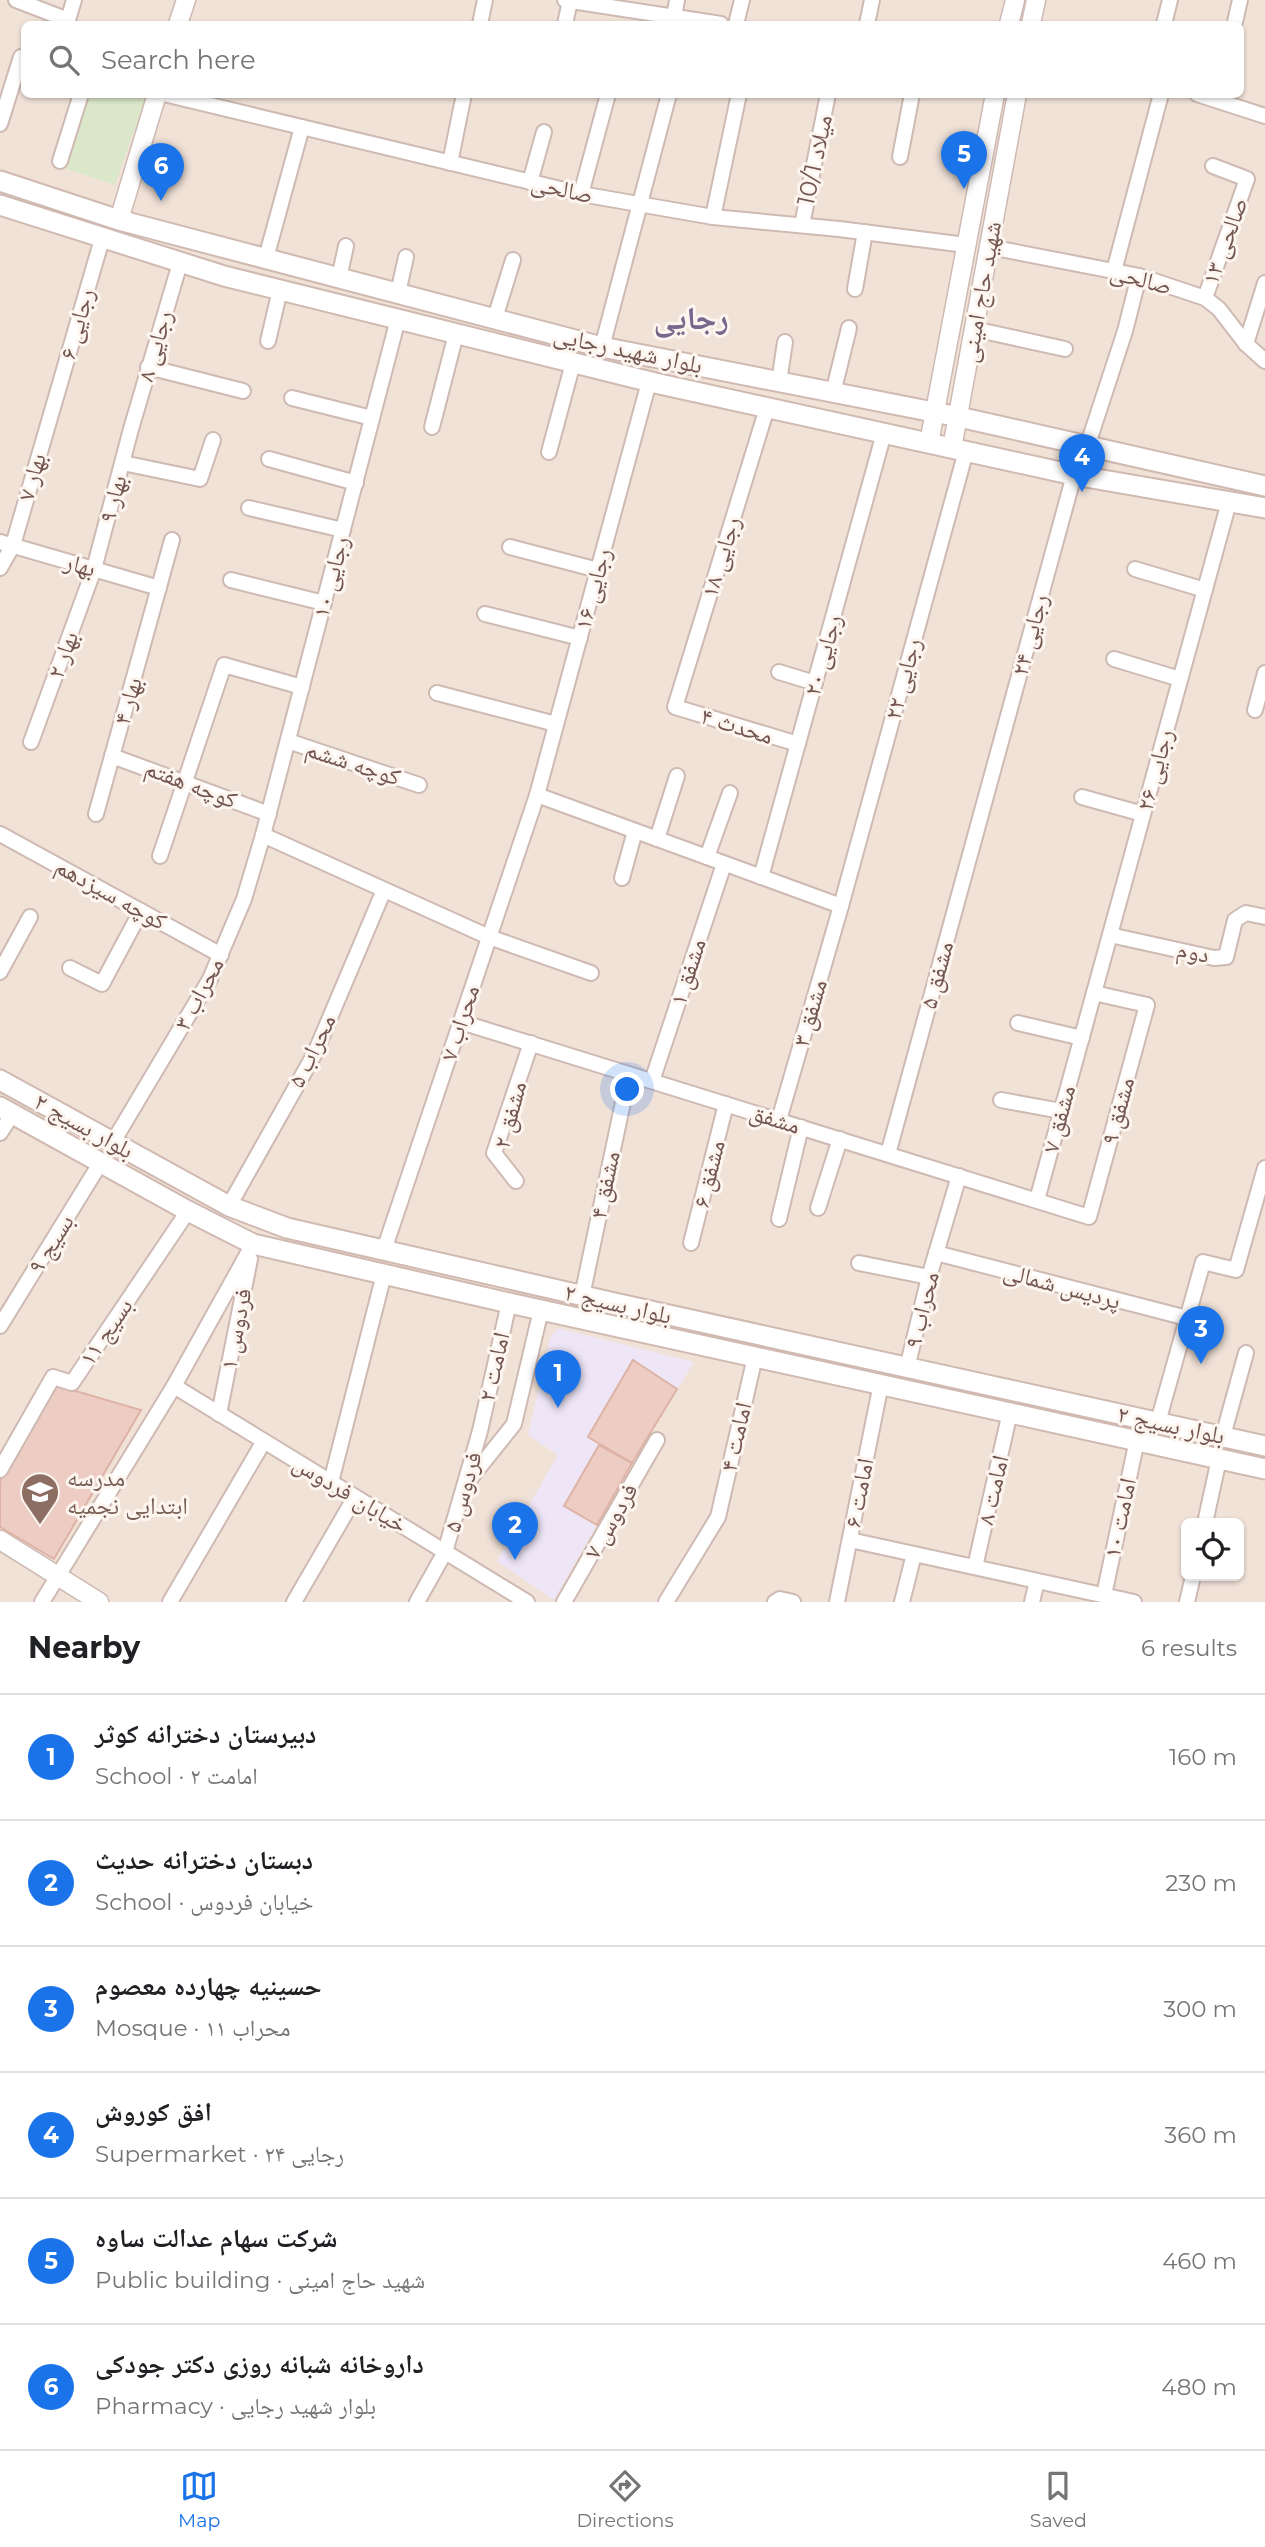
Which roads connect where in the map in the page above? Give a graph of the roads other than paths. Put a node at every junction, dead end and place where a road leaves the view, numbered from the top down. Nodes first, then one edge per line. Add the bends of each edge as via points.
1 (16, 0) edge
2 (74, 0) edge
3 (186, 0) edge
4 (485, 0) edge
5 (568, 0) edge
6 (677, 0) edge
7 (742, 0) edge
8 (872, 0) edge
9 (1015, 0) edge
10 (1036, 0) edge
11 (1170, 0) edge
12 (1240, 0) edge
13 (599, 3) edge
14 (627, 17) edge
15 (674, 17) junction
16 (179, 21) edge
17 (481, 21) edge
18 (565, 21) edge
19 (685, 21) edge
20 (737, 21) edge
21 (868, 21) edge
22 (1010, 21) edge
23 (1032, 21) edge
24 (1165, 21) edge
25 (1234, 21) edge
26 (21, 57) dead end
27 (80, 98) edge
28 (156, 98) edge
29 (181, 98) edge
30 (463, 98) edge
31 (607, 98) edge
32 (737, 98) edge
33 (827, 98) edge
34 (911, 98) edge
35 (994, 98) edge
36 (1016, 98) edge
37 (1160, 98) edge
38 (1209, 98) edge
39 (668, 102) edge
40 (1265, 116) edge
41 (0, 124) edge
42 (302, 127) junction
43 (544, 132) dead end
44 (900, 156) dead end
45 (60, 161) dead end
46 (450, 163) junction
47 (1213, 166) dead end
48 (0, 181) edge
49 (530, 182) junction
50 (581, 194) junction
51 (640, 204) junction
52 (0, 205) edge
53 (713, 217) junction
54 (119, 220) junction
55 (802, 225) junction
56 (865, 232) junction
57 (102, 239) junction
58 (966, 245) junction
59 (346, 246) dead end
60 (990, 247) junction
61 (407, 257) dead end
62 (266, 258) junction
63 (513, 260) dead end
64 (180, 262) junction
65 (1114, 271) junction
66 (1139, 276) junction
67 (339, 278) junction
68 (1265, 283) edge
69 (855, 289) dead end
70 (280, 290) junction
71 (398, 293) junction
72 (1205, 298) junction
73 (495, 318) junction
74 (398, 319) junction
75 (849, 328) dead end
76 (974, 329) junction
77 (456, 334) junction
78 (268, 341) dead end
79 (785, 342) dead end
80 (1245, 344) junction
81 (602, 346) junction
82 (1065, 349) dead end
83 (1265, 362) edge
84 (573, 363) junction
85 (148, 367) junction
86 (943, 372) junction
87 (965, 377) junction
88 (649, 382) junction
89 (779, 382) junction
90 (243, 391) dead end
91 (834, 393) junction
92 (292, 398) dead end
93 (766, 408) junction
94 (52, 409) joint
95 (935, 413) junction
96 (959, 417) junction
97 (372, 418) junction
98 (432, 427) dead end
99 (131, 429) joint
100 (884, 433) junction
101 (213, 440) dead end
102 (929, 443) junction
103 (1087, 447) junction
104 (959, 450) junction
105 (550, 452) dead end
106 (269, 459) dead end
107 (123, 463) junction
108 (1074, 475) junction
109 (356, 483) junction
110 (1265, 486) edge
111 (1229, 502) junction
112 (249, 508) dead end
113 (1265, 509) edge
114 (343, 530) junction
115 (172, 540) dead end
116 (6, 544) edge
117 (510, 547) dead end
118 (0, 568) edge
119 (94, 569) junction
120 (1135, 569) dead end
121 (598, 570) junction
122 (231, 580) dead end
123 (159, 588) junction
124 (1205, 590) junction
125 (324, 603) junction
126 (485, 614) dead end
127 (580, 638) junction
128 (1114, 659) dead end
129 (779, 672) dead end
130 (1265, 673) edge
131 (1180, 679) junction
132 (815, 682) junction
133 (302, 687) junction
134 (437, 693) dead end
135 (676, 707) joint
136 (1255, 710) dead end
137 (556, 724) junction
138 (288, 741) junction
139 (31, 742) dead end
140 (798, 744) junction
141 (112, 756) junction
142 (677, 776) dead end
143 (186, 782) junction
144 (419, 785) dead end
145 (730, 793) dead end
146 (986, 795) joint
147 (537, 796) junction
148 (1082, 797) dead end
149 (96, 814) dead end
150 (269, 814) junction
151 (1143, 814) junction
152 (635, 831) junction
153 (0, 834) edge
154 (263, 835) junction
155 (657, 839) junction
156 (160, 856) dead end
157 (707, 858) junction
158 (724, 864) junction
159 (761, 877) junction
160 (622, 878) dead end
161 (384, 890) junction
162 (841, 906) junction
163 (141, 911) junction
164 (30, 917) dead end
165 (1265, 917) edge
166 (1110, 935) junction
167 (489, 937) junction
168 (221, 955) junction
169 (70, 968) dead end
170 (0, 972) edge
171 (592, 973) dead end
172 (1094, 993) junction
173 (461, 1022) junction
174 (1018, 1023) dead end
175 (1082, 1038) junction
176 (531, 1043) junction
177 (629, 1074) junction
178 (0, 1080) edge
179 (652, 1081) junction
180 (1001, 1100) dead end
181 (726, 1104) junction
182 (6, 1110) edge
183 (1061, 1111) junction
184 (779, 1120) junction
185 (801, 1127) junction
186 (0, 1133) edge
187 (839, 1139) junction
188 (113, 1142) junction
189 (888, 1154) junction
190 (102, 1162) junction
191 (1265, 1168) edge
192 (959, 1176) junction
193 (516, 1181) dead end
194 (1037, 1200) junction
195 (229, 1206) junction
196 (818, 1208) dead end
197 (188, 1211) junction
198 (1089, 1217) joint
199 (779, 1219) dead end
200 (261, 1220) junction
201 (691, 1243) dead end
202 (253, 1244) junction
203 (384, 1250) junction
204 (936, 1253) junction
205 (859, 1263) dead end
206 (384, 1274) junction
207 (929, 1277) junction
208 (582, 1296) junction
209 (509, 1303) junction
210 (541, 1310) junction
211 (1187, 1318) junction
212 (0, 1326) edge
213 (1246, 1353) dead end
214 (852, 1355) junction
215 (755, 1357) junction
216 (907, 1368) junction
217 (848, 1377) junction
218 (881, 1384) junction
219 (174, 1386) junction
220 (1010, 1412) junction
221 (219, 1414) junction
222 (1158, 1422) junction
223 (480, 1431) joint
224 (1223, 1437) junction
225 (657, 1440) dead end
226 (1137, 1440) junction
227 (264, 1441) junction
228 (1265, 1446) edge
229 (1219, 1459) junction
230 (1265, 1469) edge
231 (0, 1470) edge
232 (331, 1482) junction
233 (464, 1485) junction
234 (355, 1497) junction
235 (1206, 1518) edge
236 (0, 1540) edge
237 (850, 1540) junction
238 (445, 1552) junction
239 (914, 1554) junction
240 (975, 1567) junction
241 (57, 1576) junction
242 (1037, 1581) junction
243 (1192, 1581) edge
244 (1104, 1595) junction
245 (42, 1602) edge
246 (99, 1602) edge
247 (170, 1602) edge
248 (294, 1602) edge
249 (417, 1602) edge
250 (527, 1602) edge
251 (564, 1602) edge
252 (666, 1602) edge
253 (775, 1602) edge
254 (793, 1602) edge
255 (837, 1602) edge
256 (902, 1602) edge
257 (1032, 1602) edge
258 (1134, 1602) edge
259 (1187, 1602) edge

1 - 2 street via 68,20
3 - 16 street
4 - 17 street
5 - 13 street
5 - 18 street
6 - 15 street
7 - 20 street
8 - 21 street
9 - 22 street
10 - 23 street
11 - 24 street
12 - 25 street
13 - 14 street
14 - 15 street
15 - 19 street
26 - 41 street
27 - 45 street
28 - 54 street
29 - 42 street, صالحی
30 - 46 street
31 - 50 street
32 - 53 street
33 - 55 street, میلاد 10/1
34 - 44 street
35 - 58 street, شهید حاج امینی
36 - 60 street, شهید حاج امینی
37 - 65 street
38 - 40 street
39 - 51 street
42 - 46 street, صالحی
42 - 62 street
43 - 49 street
46 - 49 street, صالحی
47 - 72 street, صالحی ۱۳ via 1247,179
48 - 54 main road, بلوار شهید رجایی
49 - 50 street, صالحی
50 - 51 street, صالحی
51 - 53 street, صالحی
51 - 81 street
52 - 57 main road, بلوار شهید رجایی
53 - 55 street, صالحی
54 - 62 main road, بلوار شهید رجایی
55 - 56 street, صالحی
56 - 58 street, صالحی
56 - 69 street
57 - 64 main road, بلوار شهید رجایی
57 - 94 street, رجایی ۶
58 - 86 street, شهید حاج امینی
59 - 67 street
60 - 65 street, صالحی
60 - 76 street, شهید حاج امینی
61 - 71 street
62 - 67 main road, بلوار شهید رجایی
63 - 73 street
64 - 70 main road, بلوار شهید رجایی
64 - 85 street, رجایی ۸
65 - 66 street, صالحی
66 - 72 street, صالحی
66 - 103 street
67 - 71 main road, بلوار شهید رجایی
68 - 80 street
70 - 74 main road, بلوار شهید رجایی
70 - 78 street
71 - 73 main road, بلوار شهید رجایی
72 - 80 street, صالحی
73 - 81 main road, بلوار شهید رجایی
74 - 77 main road, بلوار شهید رجایی
74 - 97 street, رجایی ۱۰
75 - 91 street
76 - 82 street
76 - 87 street, شهید حاج امینی
77 - 84 main road, بلوار شهید رجایی
77 - 98 street
79 - 89 street
80 - 83 street, صالحی
81 - 89 main road, بلوار شهید رجایی
84 - 88 main road, بلوار شهید رجایی
84 - 105 street
85 - 90 street
85 - 99 street, رجایی ۸
86 - 87 street via 953,382
86 - 95 street, شهید حاج امینی
87 - 96 street, شهید حاج امینی
88 - 93 main road, بلوار شهید رجایی
88 - 121 street, رجایی ۱۶
89 - 91 main road, بلوار شهید رجایی
91 - 95 main road, بلوار شهید رجایی
92 - 97 street
93 - 100 main road, بلوار شهید رجایی
93 - 135 street, رجایی ۱۸
94 - 116 street, بهار ۷
95 - 96 main road, بلوار شهید رجایی
95 - 102 street, شهید حاج امینی
96 - 103 main road, بلوار شهید رجایی
96 - 104 street, شهید حاج امینی
97 - 109 street, رجایی ۱۰
99 - 107 street, بهار ۹
100 - 102 main road, بلوار شهید رجایی
100 - 132 street, رجایی ۲۰
101 - 107 street via 200,479
102 - 104 main road, بلوار شهید رجایی
103 - 110 main road, بلوار شهید رجایی
104 - 108 main road, بلوار شهید رجایی
104 - 162 street, رجایی ۲۲
106 - 109 street
107 - 119 street, بهار ۹
108 - 111 main road, بلوار شهید رجایی
108 - 146 street, رجایی ۲۴
109 - 114 street, رجایی ۱۰
111 - 113 main road, بلوار شهید رجایی
111 - 124 street, رجایی ۲۶
112 - 114 street
114 - 125 street, رجایی ۱۰
115 - 123 street, بهار ۴
116 - 118 street, بهار ۷
116 - 119 street, بهار
117 - 121 street
119 - 123 street, بهار
119 - 139 street, بهار ۲
120 - 124 street
121 - 127 street, رجایی ۱۶
122 - 125 street
123 - 141 street, بهار ۴
124 - 131 street, رجایی ۲۶
125 - 133 street, رجایی ۱۰
126 - 127 street
127 - 137 street, رجایی ۱۶
128 - 131 street
129 - 132 street
130 - 136 street
131 - 151 street, رجایی ۲۶
132 - 140 street, رجایی ۲۰
133 - 138 street, رجایی ۱۰
133 - 143 street via 224,665
134 - 137 street
135 - 140 street, محدث ۴
137 - 147 street, رجایی ۱۶
138 - 144 street, کوچه ششم
138 - 150 street, رجایی ۱۰
140 - 159 street, رجایی ۲۰
141 - 143 street, کوچه هفتم
141 - 149 street, بهار ۴
142 - 155 street
143 - 150 street, کوچه هفتم
143 - 156 street
145 - 157 street
146 - 189 street, مشفق ۵
147 - 152 street
147 - 167 street, محراب ۷
148 - 151 street
150 - 154 street, رجایی ۱۰
151 - 166 street, رجایی ۲۶
152 - 155 street
152 - 160 street
153 - 163 street, کوچه سیزدهم
154 - 161 street
154 - 168 street, محراب ۳
155 - 157 street
157 - 158 street
158 - 159 street
158 - 179 street, مشفق ۱
159 - 162 street
161 - 167 street
161 - 195 street, محراب ۵ via 315,1052
162 - 184 street, مشفق ۳
163 - 168 street, کوچه سیزدهم
163 - 169 street via 102,984
164 - 170 street
165 - 166 street, دوم via 1246,914 1235,920 1226,957
166 - 172 street, رجایی ۲۶
167 - 171 street
167 - 173 street, محراب ۷
168 - 188 street, محراب ۳
172 - 175 street, رجایی ۲۶
172 - 198 street, مشفق ۹ via 1147,1005
173 - 176 street, مشفق
173 - 203 street, محراب ۷
174 - 175 street
175 - 183 street, مشفق ۷
176 - 177 street, مشفق
176 - 193 street, مشفق ۲ via 494,1153
177 - 179 street, مشفق
177 - 208 street, مشفق ۴
178 - 188 main road, بلوار بسیج ۲
179 - 181 street, مشفق
180 - 183 street
181 - 184 street, مشفق
181 - 201 street, مشفق ۶
182 - 186 street
182 - 190 main road, بلوار بسیج ۲
183 - 194 street, مشفق ۷
184 - 185 street, مشفق
185 - 187 street, مشفق
185 - 199 street
187 - 189 street, مشفق
187 - 196 street
188 - 195 main road, بلوار بسیج ۲
189 - 192 street, مشفق
190 - 197 main road, بلوار بسیج ۲
190 - 212 street, ۹ بسیج
191 - 211 street via 1236,1270 1203,1262
192 - 194 street, مشفق
192 - 204 street, محراب ۹
194 - 198 street, مشفق
195 - 200 main road, بلوار بسیج ۲
197 - 202 main road, بلوار بسیج ۲
197 - 231 street, ۱۱ بسیج via 72,1382 53,1377
200 - 202 main road
200 - 203 main road, بلوار بسیج ۲
202 - 206 main road, بلوار بسیج ۲
202 - 219 street
202 - 221 street, فردوس ۱
203 - 208 main road, بلوار بسیج ۲
204 - 207 street, محراب ۹
204 - 211 street, پردیس شمالی
205 - 207 street
206 - 209 main road, بلوار بسیج ۲
206 - 232 street
207 - 216 street, محراب ۹
208 - 214 main road, بلوار بسیج ۲
209 - 210 main road, بلوار بسیج ۲
209 - 223 street, امامت ۲
210 - 215 main road, بلوار بسیج ۲
210 - 233 street via 514,1424
211 - 222 street
213 - 224 street
214 - 216 main road, بلوار بسیج ۲
214 - 217 street
215 - 217 main road, بلوار بسیج ۲
215 - 252 street, امامت ۴ via 718,1517
216 - 222 main road, بلوار بسیج ۲
217 - 218 main road, بلوار بسیج ۲
218 - 220 main road, بلوار بسیج ۲
218 - 237 street, امامت ۶
219 - 221 street, خیابان فردوس
219 - 241 street
220 - 226 main road, بلوار بسیج ۲
220 - 240 street, امامت ۸
221 - 227 street, خیابان فردوس
222 - 224 main road, بلوار بسیج ۲
223 - 233 street, فردوس ۵
224 - 228 main road, بلوار بسیج ۲
225 - 251 street, فردوس ۷
226 - 229 main road, بلوار بسیج ۲
226 - 244 street, امامت ۱۰
227 - 232 street, خیابان فردوس
227 - 247 street
229 - 230 main road, بلوار بسیج ۲
229 - 235 street
232 - 234 street, خیابان فردوس
233 - 238 street, فردوس ۵
234 - 238 street, خیابان فردوس
234 - 248 street
236 - 241 street
237 - 239 street
237 - 255 street, امامت ۶
238 - 249 street, فردوس ۵
238 - 250 street, خیابان فردوس
239 - 240 street
239 - 256 street
240 - 242 street
241 - 245 street
241 - 246 street
242 - 244 street
242 - 257 street
243 - 259 street
244 - 258 street
253 - 254 street

